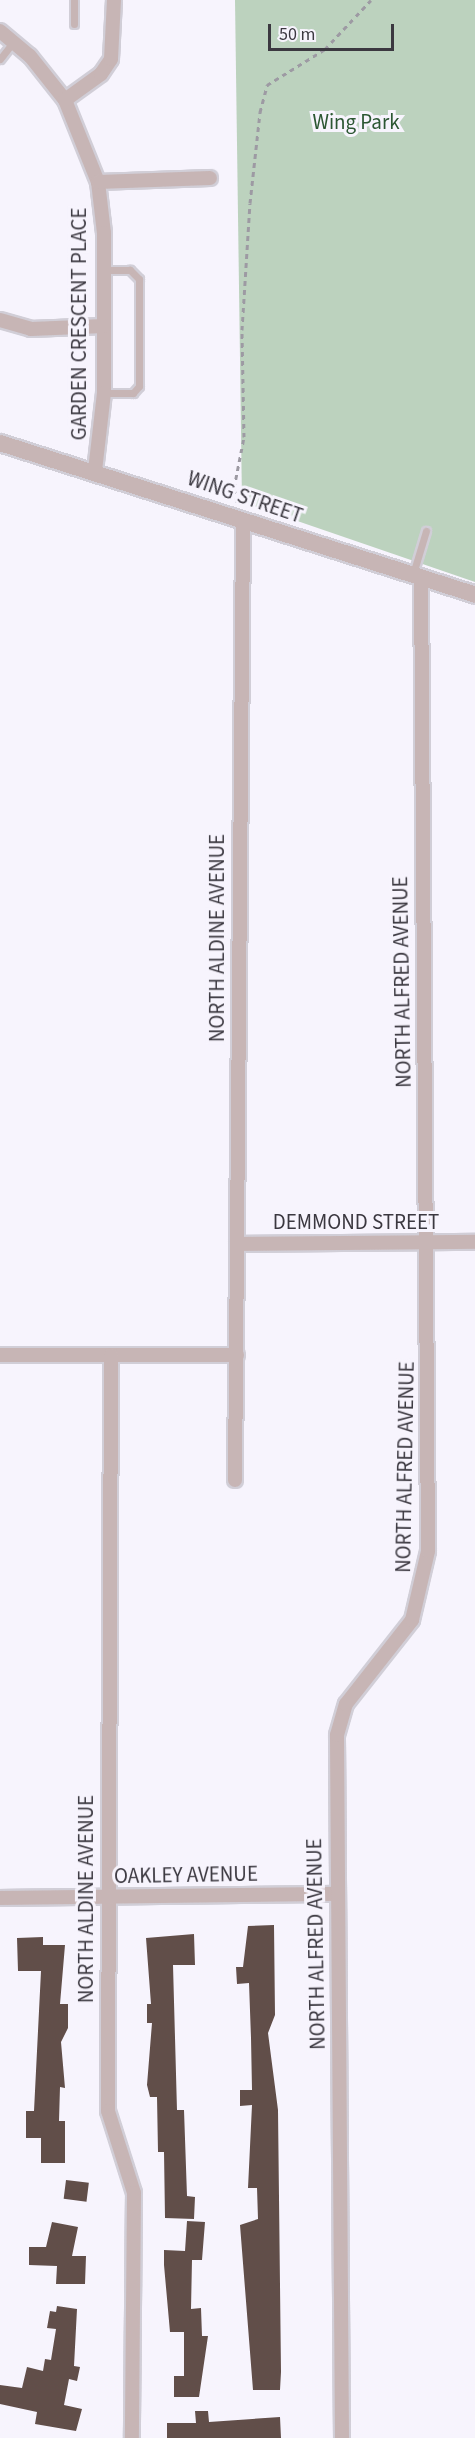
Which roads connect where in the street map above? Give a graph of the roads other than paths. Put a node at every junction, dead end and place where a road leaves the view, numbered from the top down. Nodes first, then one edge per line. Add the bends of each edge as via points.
1 (74, 0) edge
2 (114, 0) edge
3 (74, 24) dead end
4 (0, 31) edge
5 (14, 41) junction
6 (0, 59) edge
7 (65, 100) junction
8 (210, 178) dead end
9 (98, 182) junction
10 (104, 270) junction
11 (0, 320) edge
12 (104, 326) junction
13 (104, 393) junction
14 (0, 443) edge
15 (95, 471) junction
16 (243, 521) junction
17 (426, 531) dead end
18 (417, 576) junction
19 (475, 596) edge
20 (426, 1242) junction
21 (475, 1242) edge
22 (237, 1244) junction
23 (0, 1355) edge
24 (111, 1355) junction
25 (237, 1355) junction
26 (235, 1480) dead end
27 (336, 1894) junction
28 (0, 1898) edge
29 (106, 1898) junction
30 (132, 2438) edge
31 (342, 2438) edge

1 - 3 lane
2 - 7 street via 111,59 101,74
4 - 5 street, GARDEN CRESCENT PLACE
5 - 6 lane
5 - 7 street, GARDEN CRESCENT PLACE
7 - 9 street, GARDEN CRESCENT PLACE
8 - 9 street
9 - 10 street, GARDEN CRESCENT PLACE
10 - 12 street, GARDEN CRESCENT PLACE
10 - 13 lane via 130,270 139,279 139,386 133,393
11 - 12 street via 31,329
12 - 13 street, GARDEN CRESCENT PLACE
13 - 15 street, GARDEN CRESCENT PLACE
14 - 15 street, WING STREET
15 - 16 street, WING STREET
16 - 18 street, WING STREET
16 - 22 street, NORTH ALDINE AVENUE
17 - 18 lane
18 - 19 street, WING STREET
18 - 20 street, NORTH ALFRED AVENUE
20 - 21 street, DEMMOND STREET
20 - 22 street, DEMMOND STREET
20 - 27 street, NORTH ALFRED AVENUE via 427,1572 402,1638 354,1691 341,1716
22 - 25 street, NORTH ALDINE AVENUE
23 - 24 street
24 - 25 street
24 - 29 street, NORTH ALDINE AVENUE
25 - 26 street, NORTH ALDINE AVENUE
27 - 29 street, OAKLEY AVENUE
27 - 31 street, NORTH ALFRED AVENUE
28 - 29 street, OAKLEY AVENUE
29 - 30 street, NORTH ALDINE AVENUE via 108,2111 134,2193

